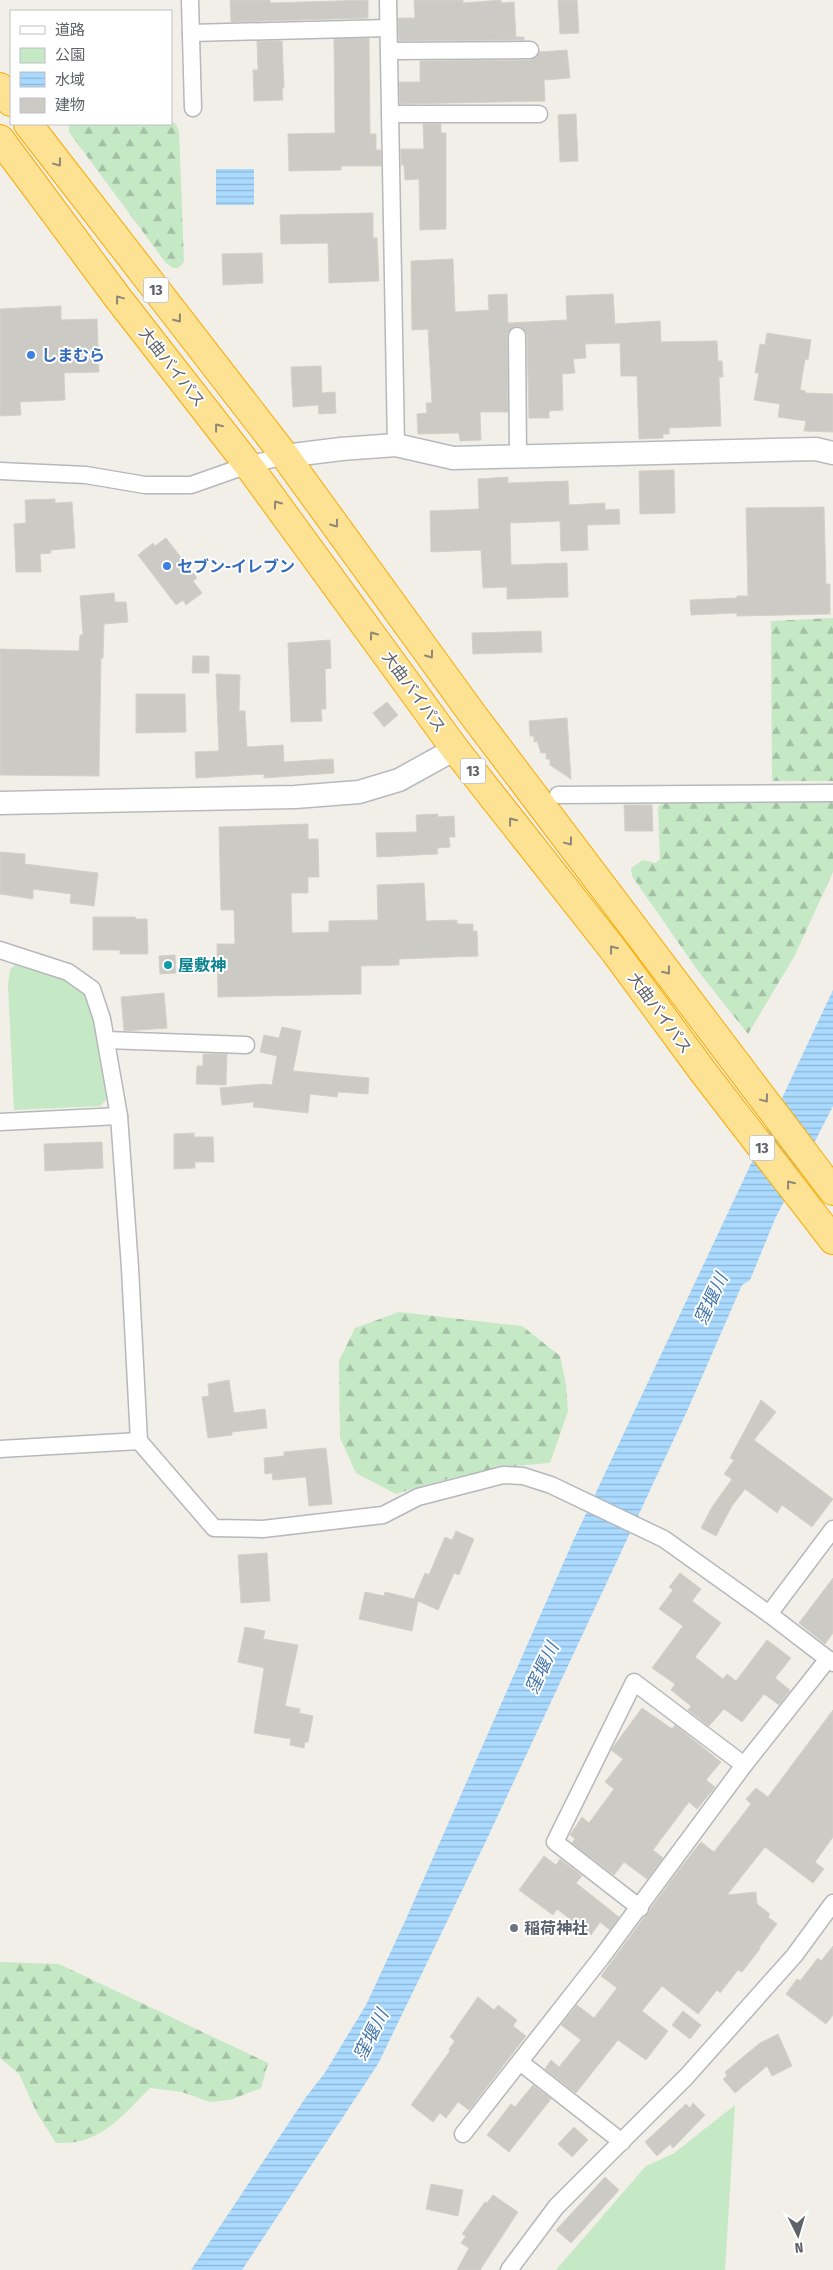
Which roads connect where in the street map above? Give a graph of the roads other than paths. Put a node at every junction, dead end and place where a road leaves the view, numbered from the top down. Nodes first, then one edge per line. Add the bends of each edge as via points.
1 (190, 0) edge
2 (388, 0) edge
3 (388, 28) junction
4 (191, 33) junction
5 (530, 50) dead end
6 (389, 51) junction
7 (0, 87) edge
8 (10, 101) edge
9 (193, 108) dead end
10 (390, 114) junction
11 (539, 114) dead end
12 (29, 125) edge
13 (0, 139) edge
14 (516, 336) dead end
15 (396, 445) junction
16 (833, 453) edge
17 (285, 456) junction
18 (518, 456) junction
19 (248, 465) junction
20 (0, 470) edge
21 (455, 748) junction
22 (833, 793) edge
23 (558, 795) dead end
24 (0, 803) edge
25 (0, 950) edge
26 (106, 1040) junction
27 (246, 1045) dead end
28 (119, 1116) junction
29 (0, 1122) edge
30 (833, 1191) edge
31 (827, 1232) edge
32 (139, 1440) junction
33 (0, 1449) edge
34 (833, 1529) edge
35 (769, 1614) junction
36 (830, 1661) edge
37 (744, 1765) junction
38 (833, 1904) edge
39 (640, 1908) junction
40 (520, 2062) junction
41 (463, 2134) dead end
42 (622, 2142) junction
43 (509, 2270) edge

1 - 4 street
2 - 3 street
3 - 4 street
3 - 6 street
4 - 9 street
5 - 6 street
6 - 10 street
7 - 8 highway
10 - 11 street
10 - 15 street
12 -> 17 highway, 大曲バイパス / 13
19 -> 13 highway, 大曲バイパス / 13
14 - 18 street
15 - 17 street
15 - 18 street via 453,458
16 - 18 street via 816,449
17 - 19 street
17 -> 30 highway, 大曲バイパス / 13 via 473,715
19 - 20 street via 191,485 145,485 86,475
21 -> 19 highway, 大曲バイパス / 13
21 - 24 street via 399,780 359,792 295,797
31 -> 21 highway, 大曲バイパス / 13 via 615,952
22 - 23 street
25 - 26 street via 68,972 92,989
26 - 27 street
26 - 28 street
28 - 29 street
28 - 32 street
32 - 33 street
32 - 35 street via 214,1528 263,1529 383,1515 418,1497 503,1475 523,1476 664,1539
34 - 35 street
35 - 36 street
36 - 37 street
37 - 39 street
37 - 39 street via 634,1682 555,1842
38 - 42 street via 794,1956 686,2077
39 - 40 street
40 - 41 street
40 - 42 street
42 - 43 street via 556,2207

